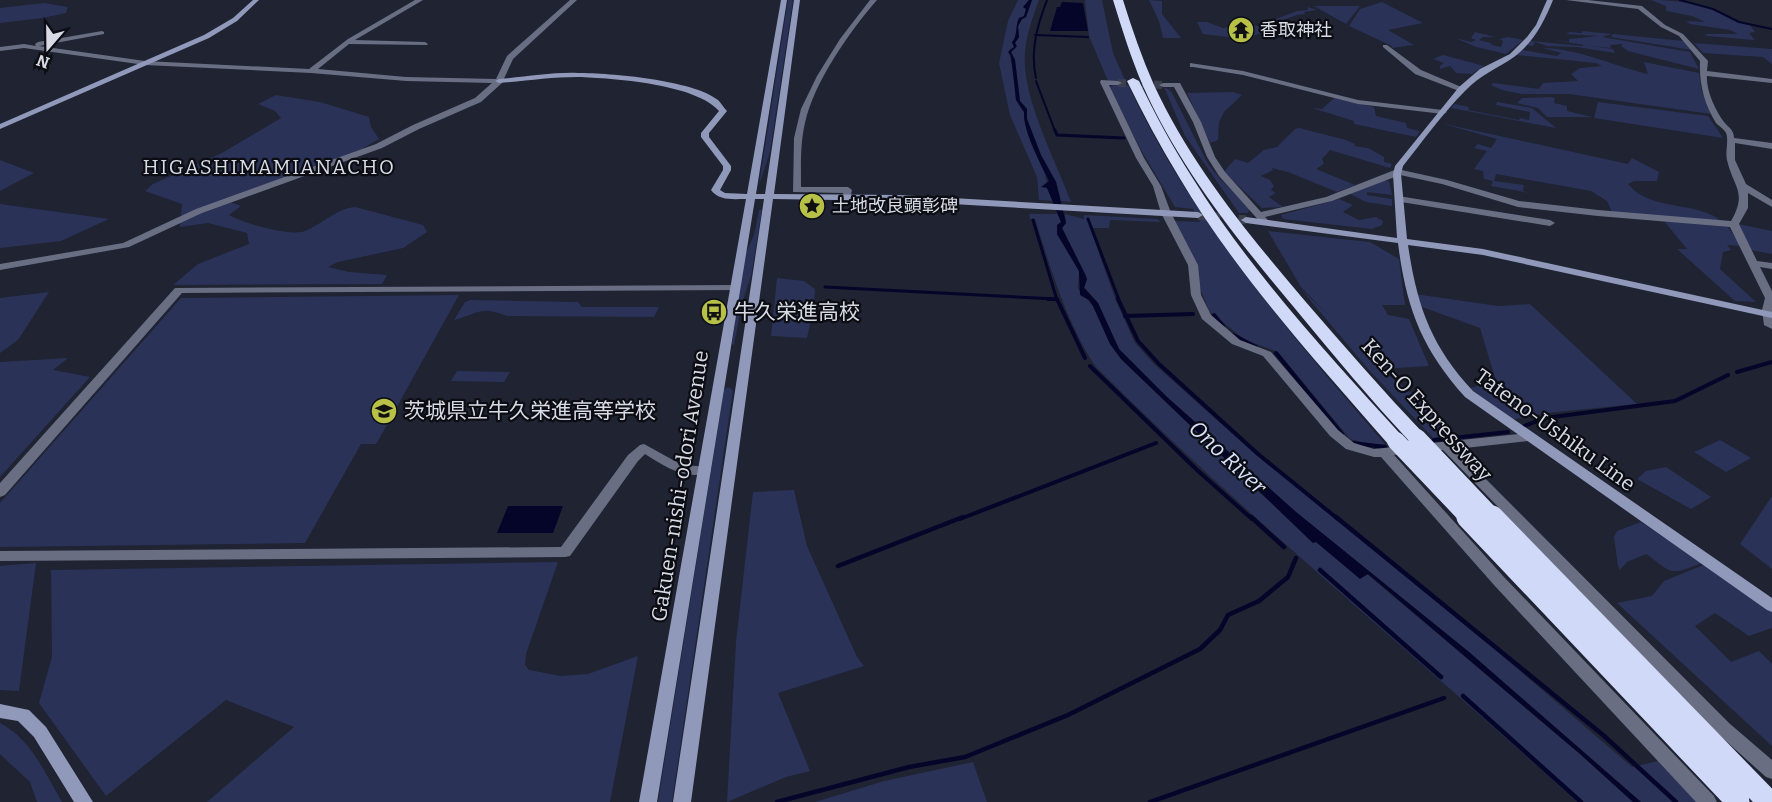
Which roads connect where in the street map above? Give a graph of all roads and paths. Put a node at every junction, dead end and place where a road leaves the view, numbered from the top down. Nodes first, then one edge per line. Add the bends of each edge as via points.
1 (256, 0) edge
2 (420, 0) edge
3 (574, 0) edge
4 (784, 0) edge
5 (797, 0) edge
6 (874, 0) edge
7 (1550, 0) edge
8 (1569, 0) edge
9 (1111, 3) edge
10 (102, 33) dead end
11 (1116, 36) dead end
12 (347, 42) junction
13 (425, 44) dead end
14 (24, 46) junction
15 (1385, 46) dead end
16 (0, 49) edge
17 (145, 63) junction
18 (1193, 65) dead end
19 (311, 71) junction
20 (1704, 73) junction
21 (499, 81) junction
22 (1772, 81) edge
23 (1118, 83) dead end
24 (1163, 85) tunnel mouth
25 (1462, 89) junction
26 (1443, 112) junction
27 (0, 127) edge
28 (1731, 140) junction
29 (1772, 146) edge
30 (1397, 173) junction
31 (1743, 186) junction
32 (751, 197) junction
33 (769, 197) junction
34 (846, 197) junction
35 (1398, 199) junction
36 (1772, 204) edge
37 (1547, 208) junction
38 (1166, 213) junction
39 (1198, 215) tunnel mouth
40 (1262, 218) junction
41 (1246, 220) tunnel mouth
42 (1550, 223) junction
43 (1734, 224) junction
44 (1553, 236) dead end
45 (1401, 239) junction
46 (1753, 263) junction
47 (1772, 266) edge
48 (0, 267) edge
49 (734, 288) junction
50 (1770, 315) edge
51 (1772, 326) edge
52 (1528, 437) junction
53 (1400, 444) junction
54 (1446, 446) junction
55 (705, 470) junction
56 (0, 492) edge
57 (0, 556) edge
58 (1772, 606) edge
59 (0, 711) edge
60 (1772, 771) edge
61 (84, 802) edge
62 (648, 802) edge
63 (682, 802) edge
64 (1708, 802) edge
65 (1738, 802) edge
66 (1770, 802) edge

1 - 17 main road via 230,22
2 - 12 street
3 - 21 street via 510,57
4 - 32 main road, Gakuen-nishi-odori Avenue
5 - 33 main road
6 - 34 street via 862,12 819,81 801,122 796,190 848,190
7 - 25 main road via 1539,26 1521,46
8 - 20 street via 1640,7 1681,35 1699,53
9 - 53 highway, Ken-O Expressway via 1144,79 1215,195 1278,279 1368,386
10 - 14 street
11 - 53 highway, Ken-O Expressway via 1146,111 1199,197 1306,337
12 - 13 street
12 - 19 street
14 - 16 street
14 - 17 street
15 - 25 street via 1418,72
17 - 19 street
17 - 27 main road
18 - 26 street via 1352,101
19 - 21 street
20 - 22 street
20 - 28 street via 1708,98
21 - 32 main road via 598,76 703,95 723,111 705,133 727,166 715,192 729,197
21 - 48 street via 478,100 379,146 198,211 126,245
23 - 38 street via 1104,82 1157,186
24 - 40 street via 1177,85 1217,165
25 - 26 main road
26 - 30 main road via 1401,162
28 - 29 street
28 - 31 street via 1731,160
30 - 35 main road, Tateno-Ushiku Line
30 - 37 street
30 - 40 street via 1329,199
31 - 36 street
31 - 43 street via 1743,208
32 - 33 main road
32 - 49 main road, Gakuen-nishi-odori Avenue
33 - 34 main road
33 - 63 main road
34 - 38 main road
35 - 42 street
35 - 45 main road, Tateno-Ushiku Line
37 - 42 street
37 - 43 street
38 - 39 main road
38 - 53 street via 1192,265 1196,295 1206,317 1236,342 1267,354 1334,433 1350,446 1366,452
40 - 41 main road
40 - 45 main road
42 - 44 street
43 - 46 street
45 - 50 main road via 1510,256
45 - 52 main road, Tateno-Ushiku Line via 1417,314 1442,366 1469,394
46 - 47 street
46 - 50 street via 1770,298
49 - 55 main road, Gakuen-nishi-odori Avenue
49 - 56 street via 179,290
50 - 51 street
52 - 54 street
52 - 58 main road, Tateno-Ushiku Line
53 - 54 street
53 - 64 street via 1499,581
53 - 65 highway, Ken-O Expressway, bridge
53 - 66 highway, Ken-O Expressway, bridge via 1580,610
54 - 60 street via 1723,728
55 - 57 street via 679,469 644,447 565,552
55 - 62 main road, Gakuen-nishi-odori Avenue
59 - 61 main road via 23,715 40,732

